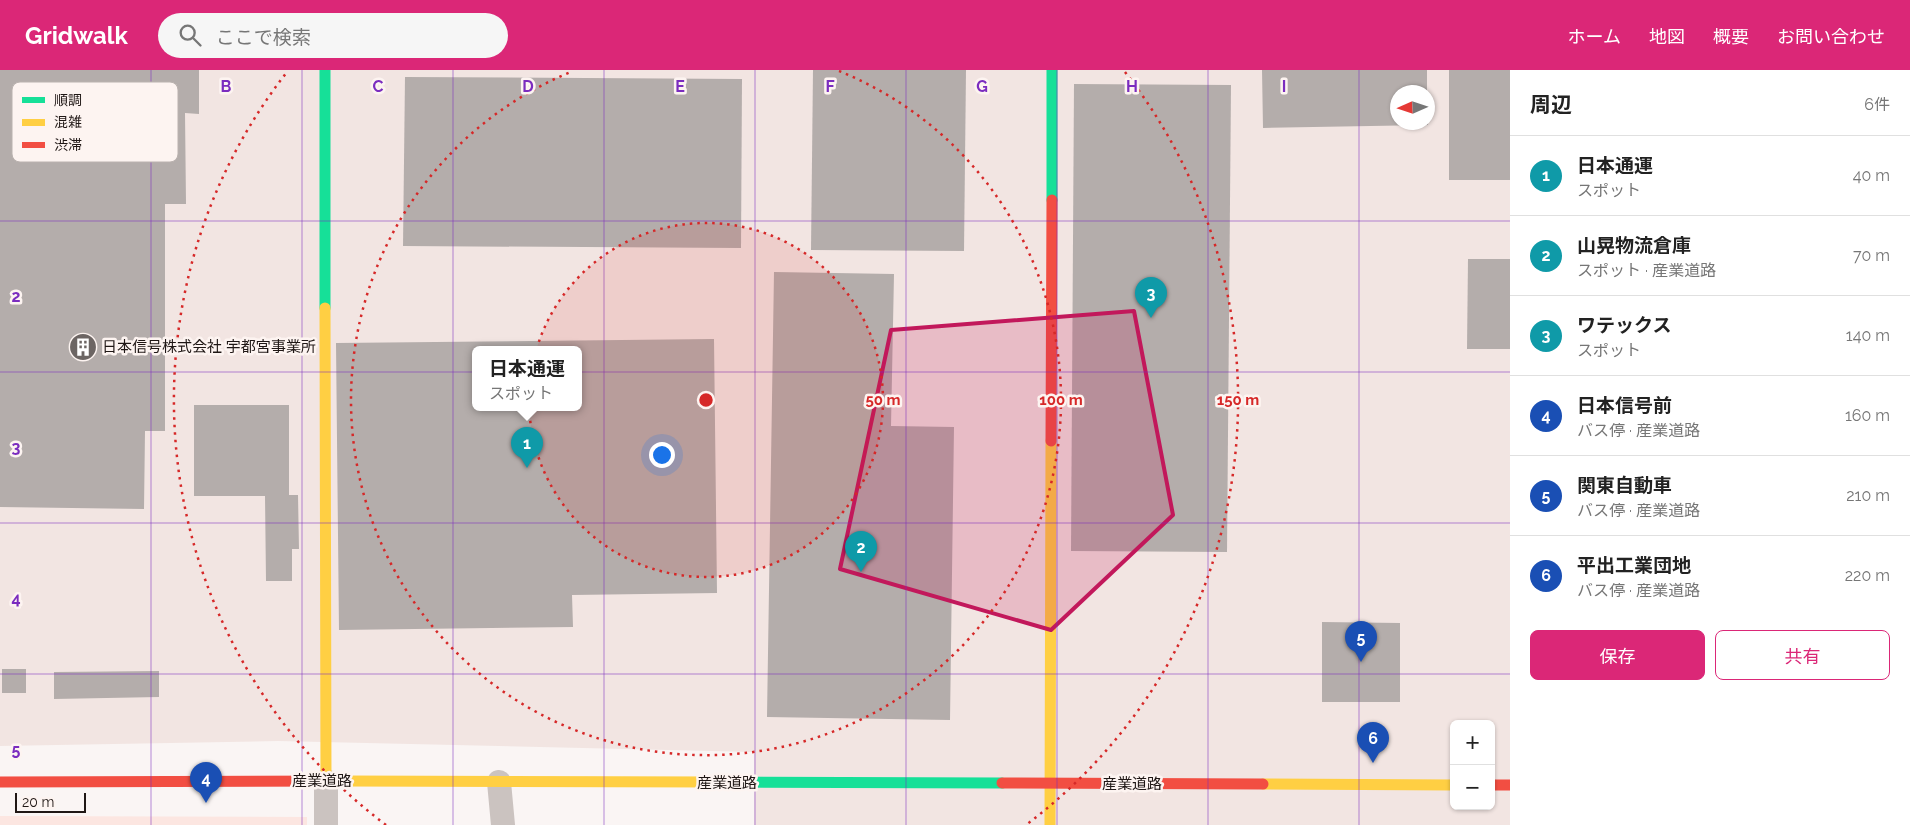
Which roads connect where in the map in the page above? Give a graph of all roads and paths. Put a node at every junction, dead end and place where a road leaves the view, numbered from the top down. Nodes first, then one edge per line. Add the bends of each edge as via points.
1 (325, 70) edge
2 (1052, 70) edge
3 (326, 781) junction
4 (0, 782) edge
5 (499, 782) junction
6 (1050, 784) junction
7 (1450, 785) edge
8 (1495, 785) edge
9 (1510, 785) edge
10 (326, 825) edge
11 (503, 825) edge
12 (1050, 825) edge

1 - 3 street
2 - 6 street
3 - 4 street, 産業道路
3 - 5 street, 産業道路
3 - 10 street
5 - 6 street, 産業道路
5 - 11 street
6 - 7 street, 産業道路
6 - 12 street
8 - 9 street

